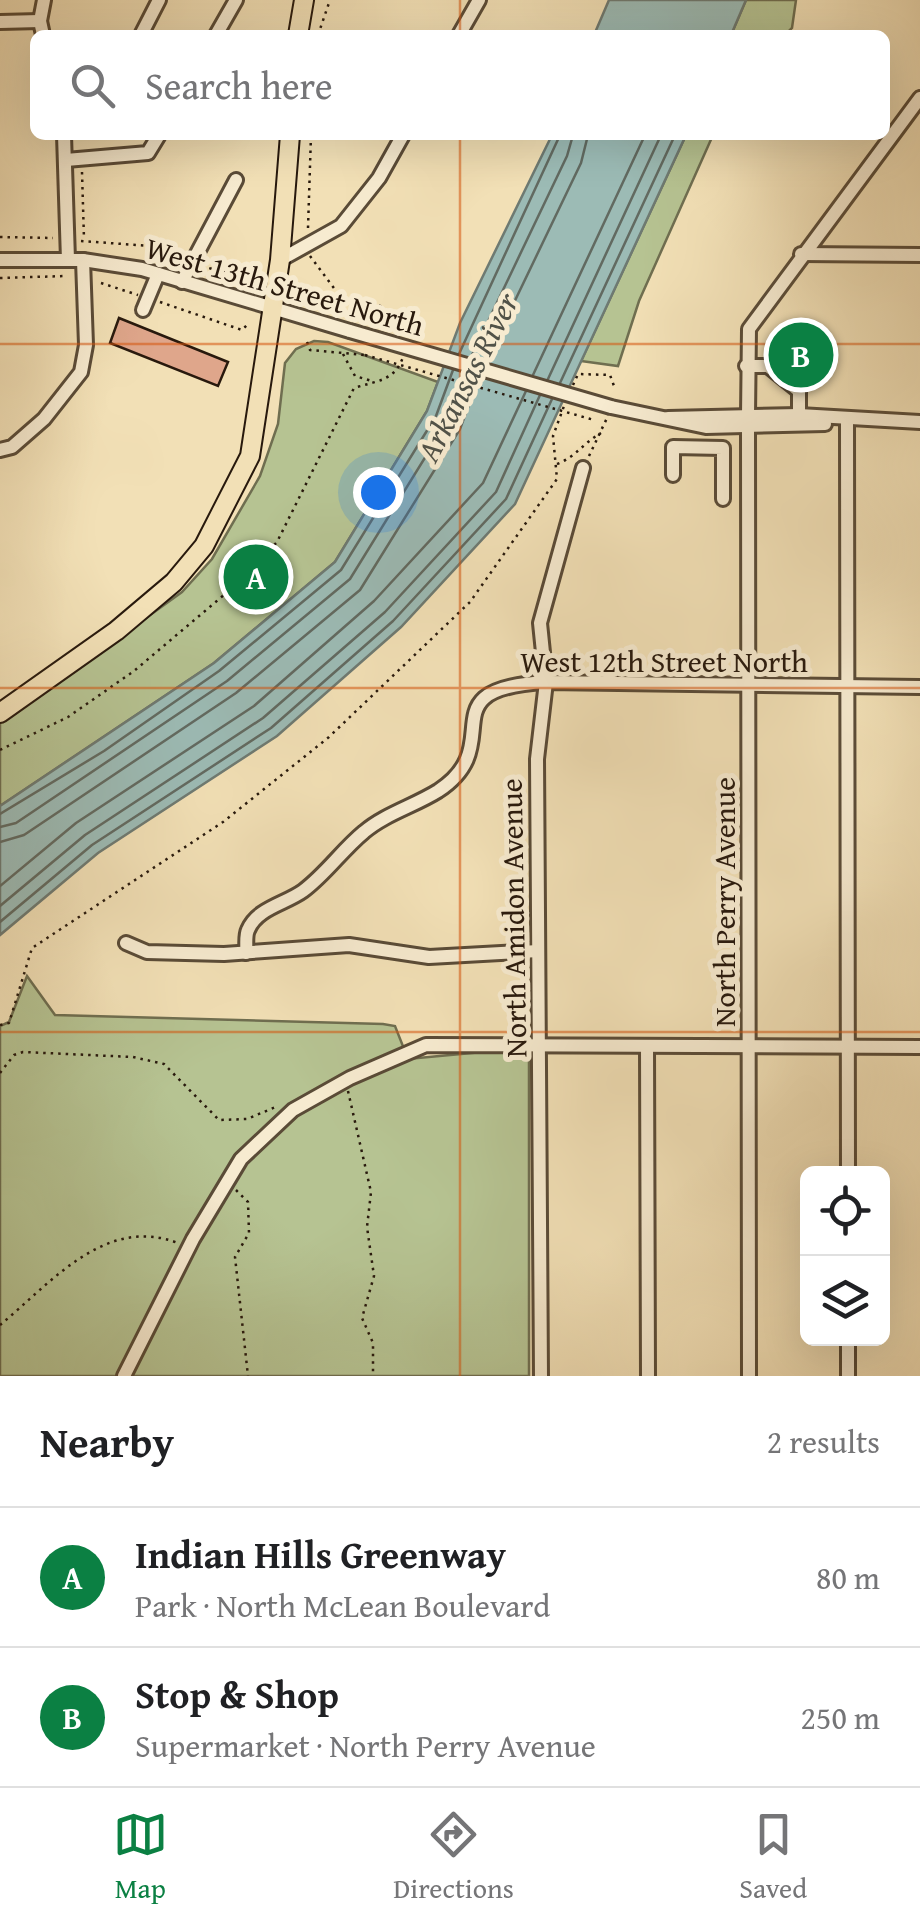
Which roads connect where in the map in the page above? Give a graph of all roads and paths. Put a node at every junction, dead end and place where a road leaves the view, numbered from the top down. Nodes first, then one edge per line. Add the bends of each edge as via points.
1 (44, 0) edge
2 (159, 0) edge
3 (236, 0) edge
4 (304, 0) edge
5 (330, 0) edge
6 (480, 0) edge
7 (0, 22) edge
8 (42, 28) edge
9 (144, 30) edge
10 (219, 30) edge
11 (299, 30) edge
12 (320, 30) edge
13 (462, 30) edge
14 (920, 98) edge
15 (890, 137) edge
16 (64, 140) edge
17 (157, 140) edge
18 (290, 140) edge
19 (400, 140) edge
20 (888, 140) edge
21 (82, 159) junction
22 (66, 160) junction
23 (236, 180) dead end
24 (0, 237) edge
25 (68, 239) junction
26 (84, 241) junction
27 (801, 254) junction
28 (920, 255) edge
29 (0, 260) edge
30 (75, 260) junction
31 (280, 260) junction
32 (192, 264) junction
33 (244, 264) dead end
34 (158, 274) junction
35 (66, 276) dead end
36 (0, 278) edge
37 (182, 282) junction
38 (101, 283) dead end
39 (145, 304) junction
40 (272, 310) junction
41 (247, 325) dead end
42 (307, 342) dead end
43 (342, 353) junction
44 (746, 366) junction
45 (356, 376) junction
46 (374, 382) dead end
47 (614, 386) dead end
48 (354, 388) dead end
49 (571, 390) dead end
50 (564, 406) dead end
51 (799, 416) junction
52 (594, 420) dead end
53 (748, 421) junction
54 (847, 422) junction
55 (920, 422) edge
56 (0, 450) edge
57 (557, 464) junction
58 (583, 468) joint
59 (673, 475) dead end
60 (722, 499) dead end
61 (546, 682) junction
62 (746, 683) junction
63 (848, 687) junction
64 (920, 687) edge
65 (0, 713) edge
66 (126, 943) dead end
67 (538, 950) junction
68 (246, 953) junction
69 (0, 1026) edge
70 (539, 1043) junction
71 (646, 1046) junction
72 (750, 1047) junction
73 (848, 1047) junction
74 (920, 1047) edge
75 (0, 1073) edge
76 (346, 1080) junction
77 (288, 1101) dead end
78 (848, 1166) edge
79 (226, 1185) junction
80 (186, 1241) dead end
81 (0, 1325) edge
82 (848, 1346) edge
83 (124, 1376) edge
84 (248, 1376) edge
85 (372, 1376) edge
86 (542, 1376) edge
87 (648, 1376) edge
88 (749, 1376) edge
89 (848, 1376) edge

1 - 8 street
2 - 9 street
3 - 10 street
4 - 11 main road
5 - 12 path
6 - 13 street
7 - 8 street
14 - 15 street, North Perry Avenue
16 - 22 street
17 - 21 street via 148,153
18 - 31 main road
19 - 31 street via 341,226
20 - 27 street, North Perry Avenue
21 - 22 street
21 - 26 path
22 - 25 street
23 - 32 street
24 - 25 path
25 - 26 path
25 - 30 street
26 - 32 path via 151,246
27 - 28 street
27 - 44 street, North Perry Avenue via 749,329
29 - 30 street, West 13th Street North
30 - 34 street, West 13th Street North
30 - 56 street via 86,345 80,372 44,420
31 - 40 main road
32 - 33 path via 233,275
32 - 37 street
34 - 37 street, West 13th Street North
34 - 39 street
35 - 36 path
37 - 40 street, West 13th Street North
38 - 39 path
39 - 41 path via 242,330
40 - 53 street, West 13th Street North, bridge via 611,407 706,427
40 - 65 main road via 250,456 204,546 174,582 116,631
42 - 43 path via 310,350
43 - 45 path
43 - 52 path, bridge
44 - 51 street via 768,366 799,391
44 - 53 street, North Perry Avenue
45 - 46 path
45 - 48 path
47 - 49 path via 610,375 588,371 578,374
50 - 57 path via 553,436
51 - 53 street, West 13th Street North
51 - 54 street, West 13th Street North
53 - 54 street, West 13th Street North
53 - 62 street, North Perry Avenue
54 - 55 street, West 13th Street North
54 - 63 street
57 - 58 path via 602,432
57 - 69 path via 557,480 470,602 433,641 222,822 32,948 9,1023
58 - 61 street, North Amidon Avenue via 540,623
59 - 60 street via 673,447 722,448
61 - 62 street, West 12th Street North
61 - 67 street, North Amidon Avenue via 536,759
61 - 68 street, West 12th Street North via 484,693 470,751 452,780 366,830 301,892 263,912 247,931
62 - 63 street, West 12th Street North
62 - 72 street, North Perry Avenue
63 - 64 street, West 12th Street North
63 - 73 street
66 - 68 street via 146,952
67 - 68 street via 429,956 350,945
67 - 70 street, North Amidon Avenue
70 - 71 street
70 - 76 street via 426,1045
70 - 86 street, North Amidon Avenue
71 - 72 street
71 - 87 street
72 - 73 street
72 - 88 street, North Perry Avenue
73 - 74 street
73 - 78 street
75 - 77 path via 24,1052 133,1057 170,1066 224,1122 257,1117
76 - 79 street via 292,1110 241,1159
76 - 85 path via 372,1192 367,1227 374,1276 362,1318 373,1343
79 - 83 street
79 - 84 path via 248,1202 249,1233 235,1257
80 - 81 path via 150,1234 103,1244
82 - 89 street

